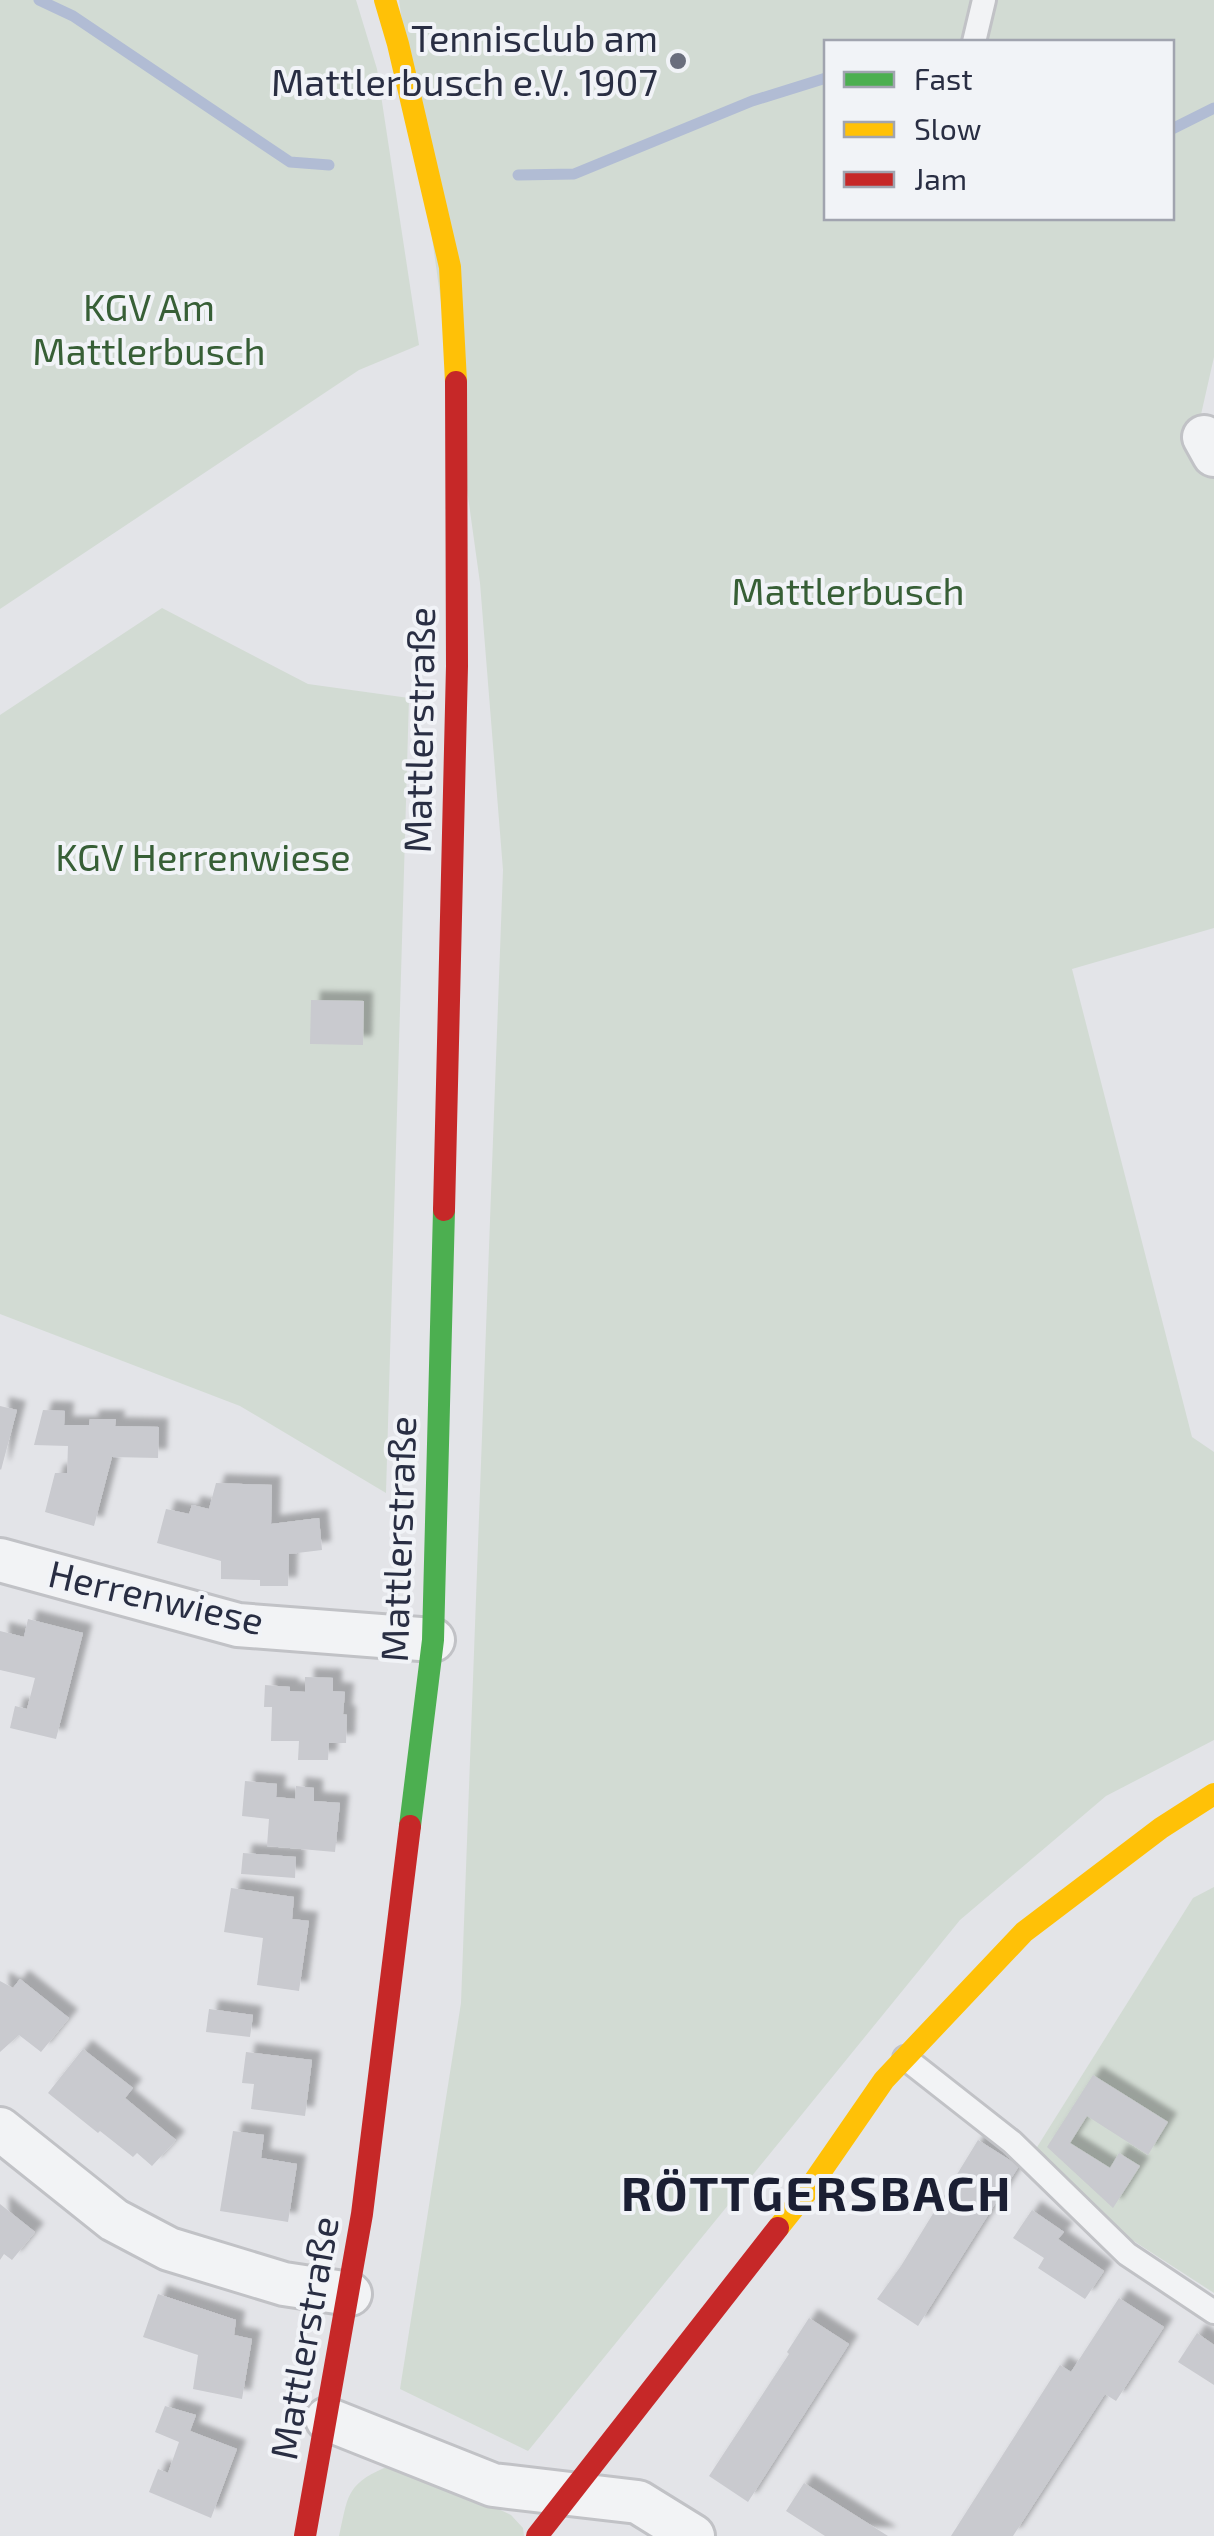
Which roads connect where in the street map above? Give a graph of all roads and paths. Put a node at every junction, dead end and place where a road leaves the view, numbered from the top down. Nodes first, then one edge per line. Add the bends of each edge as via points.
1 (386, 0) edge
2 (984, 0) edge
3 (974, 40) edge
4 (0, 1560) edge
5 (433, 1640) junction
6 (1214, 1794) edge
7 (904, 2058) junction
8 (0, 2129) edge
9 (350, 2294) junction
10 (1214, 2312) edge
11 (327, 2419) junction
12 (570, 2493) junction
13 (305, 2536) edge
14 (537, 2536) edge
15 (694, 2536) edge

1 - 5 street, Mattlerstraße via 450,267 456,358 457,666
2 - 3 lane
4 - 5 street, Herrenwiese via 238,1625
5 - 9 street, Mattlerstraße
6 - 7 street via 1024,1932
7 - 10 lane via 1012,2142 1128,2254
7 - 12 street
8 - 9 street via 114,2220 169,2249 284,2284
9 - 11 street, Mattlerstraße
11 - 12 street via 493,2485
11 - 13 street, Mattlerstraße
12 - 14 street
12 - 15 street via 638,2502

